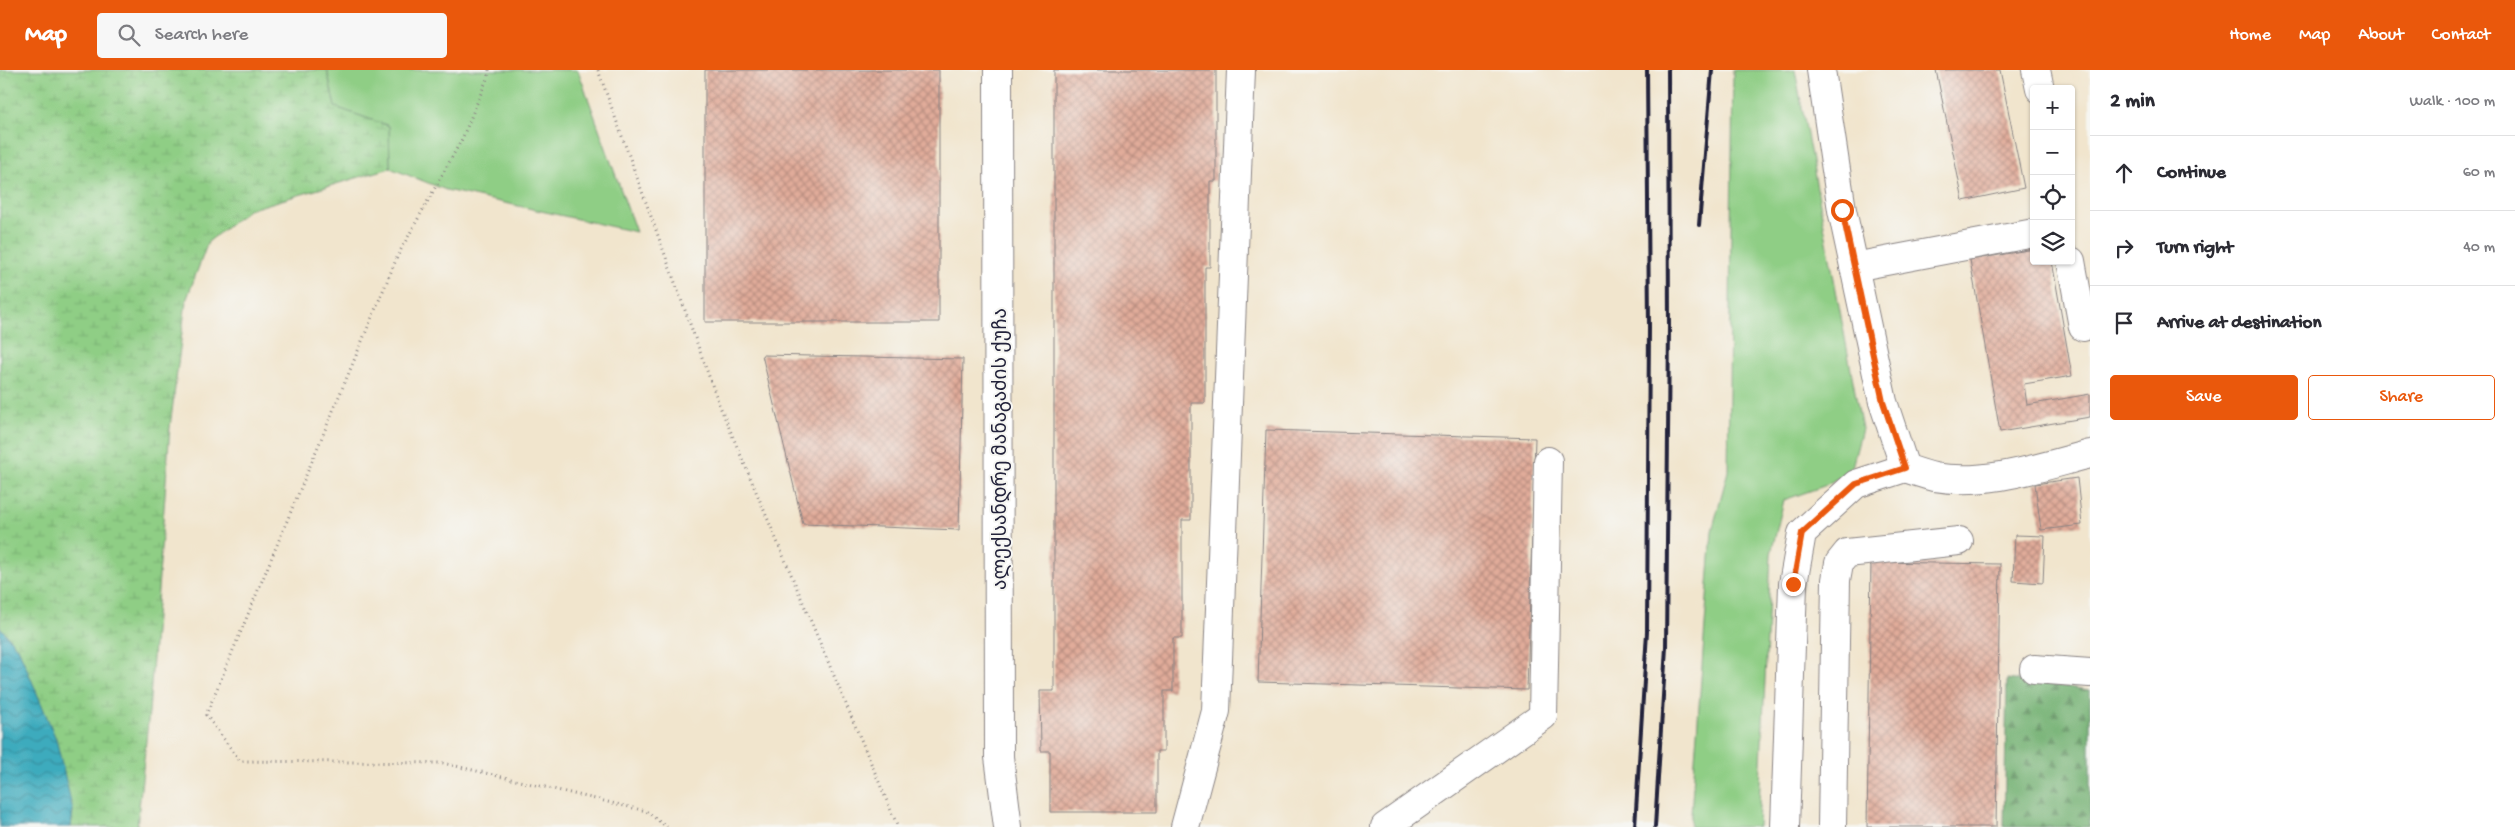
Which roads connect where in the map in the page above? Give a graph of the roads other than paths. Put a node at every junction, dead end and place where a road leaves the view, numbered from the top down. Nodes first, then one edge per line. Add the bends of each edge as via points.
1 (998, 70) edge
2 (1241, 70) edge
3 (1821, 70) edge
4 (2036, 70) edge
5 (2039, 85) edge
6 (2030, 233) edge
7 (2072, 265) edge
8 (1854, 267) junction
9 (2083, 327) dead end
10 (2090, 454) edge
11 (1548, 461) dead end
12 (1905, 468) junction
13 (1958, 541) dead end
14 (2034, 669) dead end
15 (2090, 673) edge
16 (1008, 827) edge
17 (1185, 827) edge
18 (1385, 827) edge
19 (1785, 827) edge
20 (1832, 827) edge

1 - 16 street, ალექსანდრე მანაგაძის ქუჩა via 1000,757
2 - 17 street via 1216,711
3 - 8 street
4 - 5 street
6 - 8 street
7 - 9 street
8 - 12 street via 1883,402
10 - 12 street via 2000,477 1934,476
11 - 18 street via 1543,716
12 - 19 street via 1856,484 1802,533 1793,584
13 - 20 street via 1847,552 1839,564 1836,580
14 - 15 street

